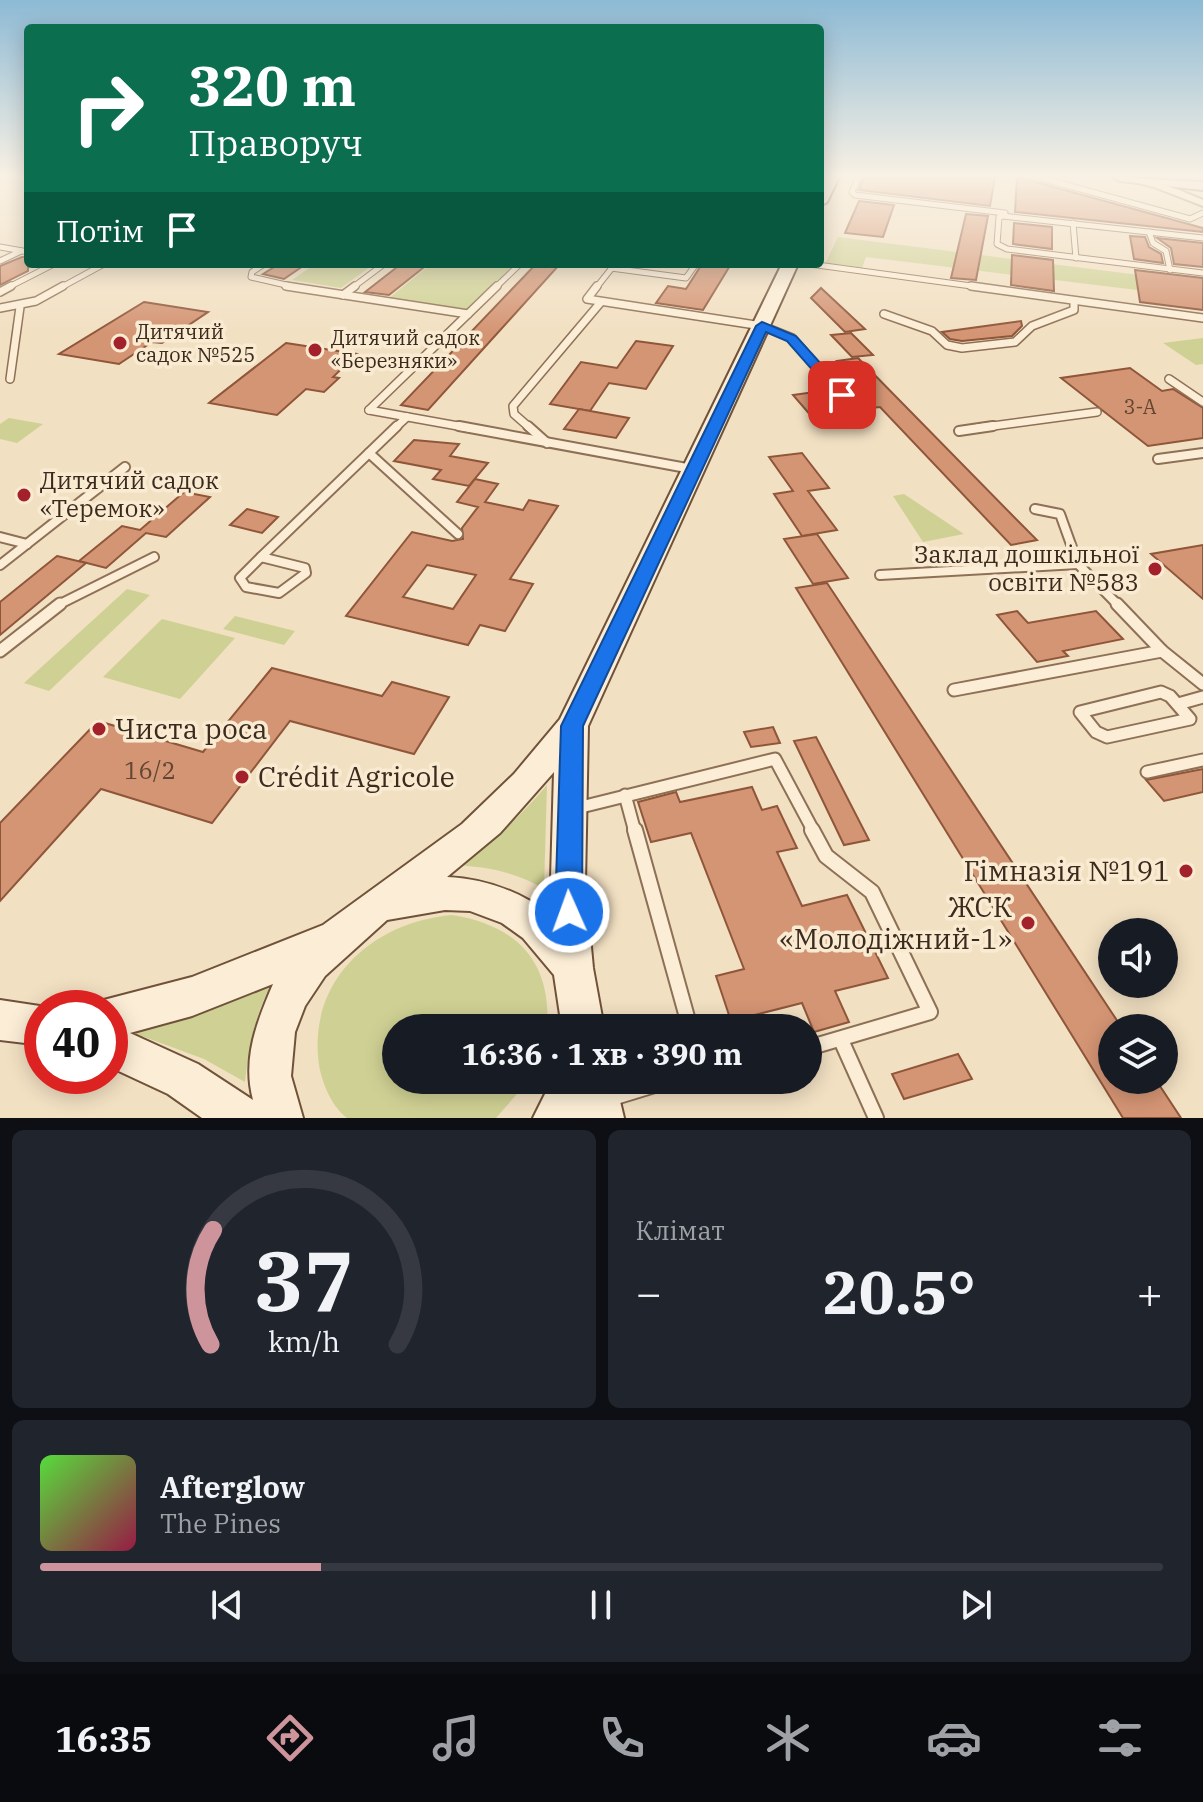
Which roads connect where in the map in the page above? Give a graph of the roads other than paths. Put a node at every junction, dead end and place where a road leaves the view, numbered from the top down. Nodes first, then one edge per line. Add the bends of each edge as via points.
1 (999, 229) edge
2 (1074, 229) edge
3 (1125, 229) edge
4 (1137, 229) edge
5 (1149, 232) junction
6 (1203, 237) edge
7 (0, 247) edge
8 (24, 252) edge
9 (24, 252) edge
10 (1076, 258) junction
11 (0, 261) edge
12 (824, 266) edge
13 (46, 268) edge
14 (96, 268) edge
15 (258, 268) edge
16 (379, 268) edge
17 (516, 268) edge
18 (611, 268) edge
19 (625, 268) edge
20 (693, 268) edge
21 (784, 268) edge
22 (1170, 270) junction
23 (1203, 273) edge
24 (0, 289) edge
25 (343, 295) junction
26 (601, 302) junction
27 (1074, 302) junction
28 (20, 307) junction
29 (0, 308) edge
30 (468, 314) junction
31 (884, 314) dead end
32 (1203, 318) edge
33 (762, 326) junction
34 (10, 379) dead end
35 (1169, 379) dead end
36 (1203, 402) edge
37 (1097, 412) dead end
38 (859, 414) dead end
39 (407, 417) junction
40 (959, 431) dead end
41 (547, 443) junction
42 (369, 453) junction
43 (1203, 453) edge
44 (1158, 459) dead end
45 (125, 467) dead end
46 (694, 469) junction
47 (1035, 509) dead end
48 (458, 534) dead end
49 (0, 537) edge
50 (27, 544) junction
51 (154, 557) dead end
52 (260, 557) junction
53 (1078, 564) junction
54 (0, 565) edge
55 (880, 575) dead end
56 (0, 651) edge
57 (1162, 651) junction
58 (1203, 684) edge
59 (954, 690) dead end
60 (1203, 697) edge
61 (1178, 704) junction
62 (572, 726) junction
63 (1203, 760) edge
64 (1147, 772) dead end
65 (625, 795) junction
66 (569, 809) junction
67 (375, 909) junction
68 (330, 940) junction
69 (573, 968) junction
70 (128, 1014) edge
71 (581, 1014) edge
72 (686, 1014) edge
73 (0, 1020) edge
74 (24, 1022) edge
75 (841, 1040) junction
76 (822, 1045) edge
77 (128, 1053) edge
78 (592, 1095) edge
79 (241, 1118) edge
80 (281, 1118) edge
81 (555, 1118) edge
82 (876, 1118) edge

1 - 10 lane via 997,244 1007,249
2 - 10 lane
3 - 5 lane
4 - 6 lane
5 - 6 lane
5 - 22 lane via 1153,243 1166,251
7 - 8 lane
9 - 11 lane
10 - 22 lane
12 - 27 lane
13 - 24 lane
14 - 28 lane
15 - 25 lane via 250,274 263,282
16 - 25 lane
17 - 30 lane
18 - 26 lane via 586,298
19 - 20 lane via 686,278
21 - 33 street
22 - 23 lane
25 - 30 lane
26 - 33 lane
26 - 41 lane via 513,406 514,414
27 - 31 lane via 1074,310 1032,326 1015,342 962,348
27 - 32 lane
28 - 29 lane
28 - 34 lane
30 - 39 lane via 369,410
33 - 38 lane via 792,338
33 - 46 street
35 - 36 lane
37 - 40 lane
39 - 41 lane
39 - 42 lane
41 - 46 lane
42 - 48 lane
42 - 52 lane
43 - 44 lane
45 - 50 lane
46 - 62 street
47 - 53 lane via 1060,514
49 - 50 lane
50 - 54 lane
51 - 56 lane via 51,609
52 - 52 lane via 240,578 246,587 279,594 306,573 305,568
53 - 55 lane
53 - 57 lane
57 - 58 lane
57 - 59 lane
60 - 61 lane
61 - 61 lane via 1190,719 1112,737 1096,732 1080,712 1157,692
62 - 66 street
62 - 67 street via 528,783 473,836
63 - 64 lane
65 - 66 lane
65 - 72 lane
65 - 75 lane via 775,759 826,856 866,885 876,899 930,1012
66 - 69 street
67 - 68 street
67 - 69 street via 442,893 495,900 529,918
68 - 70 street via 248,977
68 - 80 street via 298,979 276,1026 270,1078
69 - 71 street
73 - 74 street
75 - 76 lane
75 - 82 lane
77 - 79 street via 183,1079
78 - 81 street

